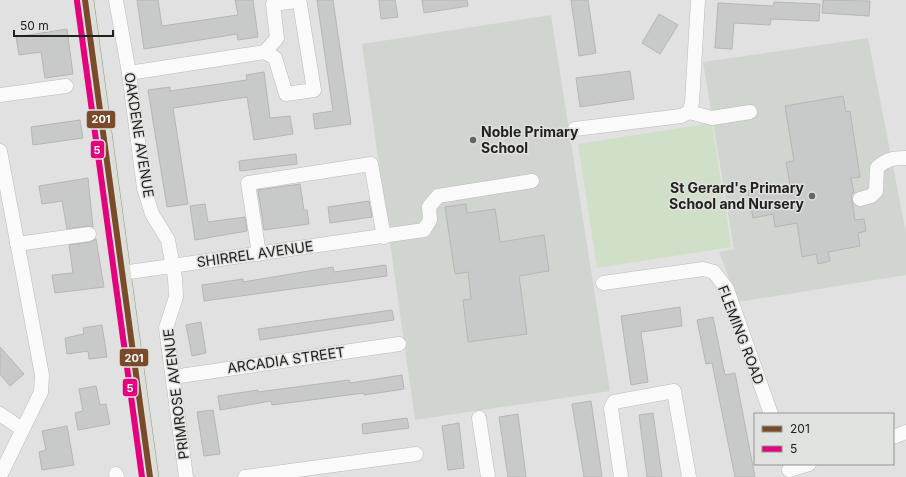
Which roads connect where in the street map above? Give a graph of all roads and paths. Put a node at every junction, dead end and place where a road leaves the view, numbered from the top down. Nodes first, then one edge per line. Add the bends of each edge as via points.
1 (85, 0) edge
2 (116, 0) edge
3 (698, 0) edge
4 (265, 52) junction
5 (129, 72) junction
6 (66, 86) dead end
7 (0, 95) edge
8 (689, 112) junction
9 (750, 112) dead end
10 (575, 129) dead end
11 (0, 151) edge
12 (906, 158) edge
13 (532, 181) dead end
14 (860, 199) dead end
15 (89, 234) dead end
16 (386, 237) junction
17 (17, 244) junction
18 (259, 254) junction
19 (172, 265) junction
20 (122, 273) junction
21 (603, 283) dead end
22 (399, 344) dead end
23 (173, 377) junction
24 (771, 413) edge
25 (0, 414) edge
26 (479, 418) dead end
27 (22, 429) junction
28 (906, 432) edge
29 (894, 437) edge
30 (416, 454) dead end
31 (806, 465) edge
32 (789, 470) edge
33 (0, 476) edge
34 (150, 477) edge
35 (186, 477) edge
36 (245, 477) edge
37 (488, 477) edge
38 (621, 477) edge
39 (689, 477) edge

1 - 20 main road
2 - 5 street, OAKDENE AVENUE
3 - 8 street via 692,103
4 - 4 street via 277,38 273,4 296,1 300,4 314,90 286,94 275,58
4 - 5 street
5 - 19 street, OAKDENE AVENUE via 144,188 152,214 168,240
6 - 7 street
8 - 9 street via 712,118
8 - 10 street via 681,116
11 - 17 street
12 - 14 street via 892,158 883,162 877,168 876,191 871,196
13 - 16 street, SHIRREL AVENUE via 438,196 429,207 430,220 424,230
15 - 17 street
16 - 18 street, SHIRREL AVENUE
16 - 18 street via 372,164 248,183
17 - 27 street via 42,374 41,392
18 - 19 street, SHIRREL AVENUE
19 - 20 street, SHIRREL AVENUE
19 - 23 street, PRIMROSE AVENUE via 176,297 166,328
20 - 34 main road
21 - 24 street, FLEMING ROAD via 703,269 714,272 726,289
22 - 23 street, ARCADIA STREET
23 - 35 street, PRIMROSE AVENUE
25 - 27 street
26 - 37 street
27 - 33 street
28 - 29 street
30 - 36 street
31 - 32 street
38 - 39 street via 612,408 614,402 674,391

